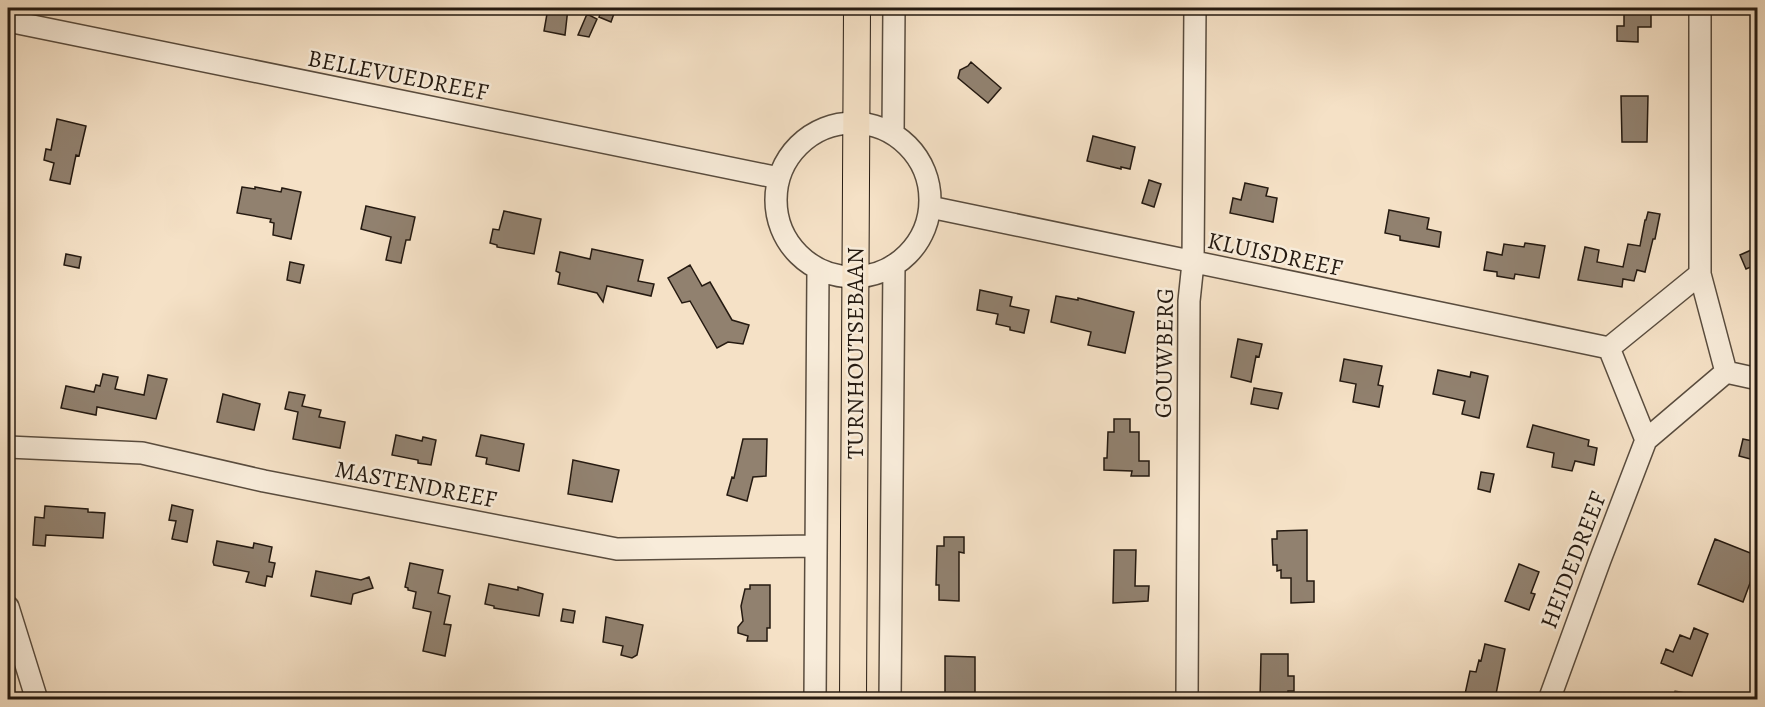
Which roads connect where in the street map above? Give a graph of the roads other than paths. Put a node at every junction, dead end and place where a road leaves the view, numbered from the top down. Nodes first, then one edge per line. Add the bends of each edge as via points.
1 (857, 8) edge
2 (894, 8) edge
3 (1195, 8) edge
4 (1700, 8) edge
5 (8, 21) edge
6 (856, 122) junction
7 (893, 134) junction
8 (779, 178) junction
9 (930, 207) junction
10 (1193, 263) junction
11 (894, 265) junction
12 (818, 270) junction
13 (1700, 274) junction
14 (855, 277) junction
15 (1609, 348) junction
16 (1726, 372) junction
17 (1758, 379) edge
18 (1646, 440) junction
19 (8, 447) edge
20 (816, 546) junction
21 (8, 607) edge
22 (37, 699) edge
23 (815, 699) edge
24 (854, 699) edge
25 (890, 699) edge
26 (1187, 699) edge
27 (1549, 699) edge

1 - 6 main road, TURNHOUTSEBAAN
2 - 7 street
3 - 10 street, GOUWBERG
4 - 13 street
5 - 8 street, BELLEVUEDREEF
6 - 7 street
6 - 8 street via 836,124 808,137 788,159
6 - 14 main road, TURNHOUTSEBAAN
7 - 9 street via 910,147 922,165
8 - 12 street via 776,206 784,234 801,257
9 - 10 street, KLUISDREEF
9 - 11 street via 924,230 912,250
10 - 15 street, KLUISDREEF
10 - 26 street, GOUWBERG via 1189,312
11 - 14 street via 875,274
11 - 25 street, TURNHOUTSEBAAN
12 - 14 street
12 - 20 street, TURNHOUTSEBAAN
13 - 15 street
13 - 16 street
14 - 24 main road, TURNHOUTSEBAAN
15 - 18 street
16 - 17 street
16 - 18 street
18 - 27 street, HEIDEDREEF
19 - 20 street, MASTENDREEF via 142,453 264,481 617,549
20 - 23 street, TURNHOUTSEBAAN
21 - 22 street

